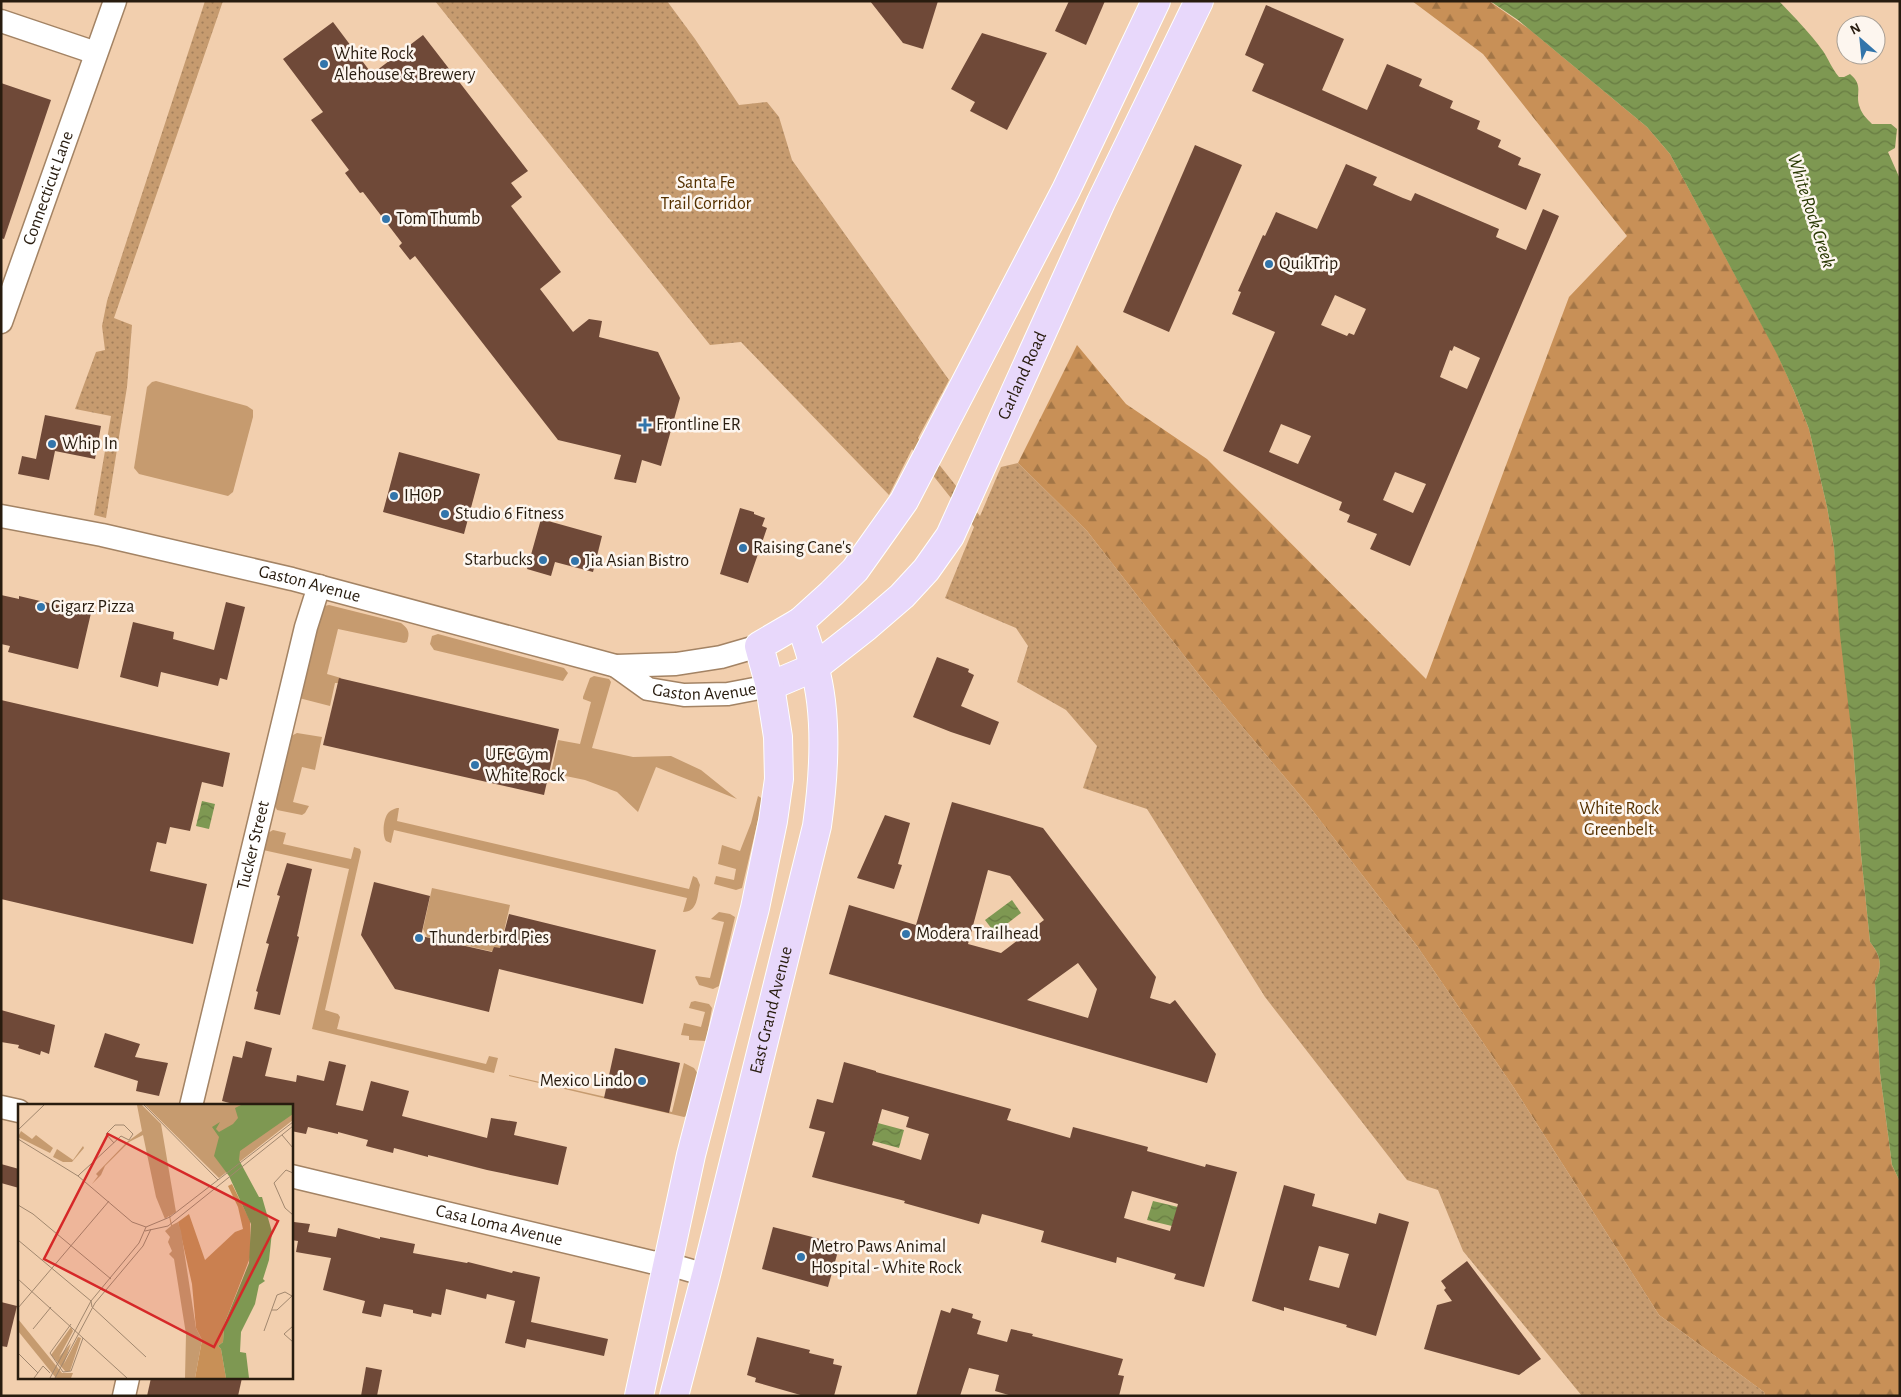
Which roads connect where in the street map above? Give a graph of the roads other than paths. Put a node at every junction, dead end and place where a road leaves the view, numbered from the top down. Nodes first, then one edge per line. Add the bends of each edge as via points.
1 (115, 1) edge
2 (1156, 1) edge
3 (1199, 1) edge
4 (1, 21) edge
5 (96, 54) junction
6 (1066, 190) junction
7 (1101, 202) junction
8 (1, 322) edge
9 (1, 516) edge
10 (319, 586) junction
11 (800, 622) junction
12 (759, 646) junction
13 (616, 666) junction
14 (815, 666) junction
15 (770, 686) junction
16 (192, 1104) edge
17 (1, 1107) edge
18 (18, 1111) edge
19 (292, 1176) edge
20 (668, 1264) junction
21 (706, 1275) junction
22 (128, 1380) edge
23 (124, 1396) edge
24 (639, 1396) edge
25 (674, 1396) edge

1 - 5 street, Connecticut Lane
2 - 6 main road
3 - 7 main road, Garland Road
4 - 5 street
5 - 8 street, Connecticut Lane
6 - 7 main road
6 - 11 main road via 904,501 855,570
7 - 14 main road, Garland Road via 950,536 902,596
9 - 10 street, Gaston Avenue via 110,537
10 - 13 street, Gaston Avenue
10 - 16 street, Tucker Street via 306,627
11 - 12 main road
11 - 14 main road, East Grand Avenue
12 - 13 street, Gaston Avenue via 721,657 676,664
12 - 15 main road
13 - 15 street, Gaston Avenue via 648,689 684,695 728,694
14 - 15 main road, Garland Road
14 - 21 main road, East Grand Avenue via 823,757 817,826
15 - 20 main road via 778,737 779,779 773,821 753,917 691,1155
17 - 18 street
19 - 20 street, Casa Loma Avenue
20 - 21 street, Casa Loma Avenue
20 - 24 main road
21 - 25 main road, East Grand Avenue
22 - 23 street

